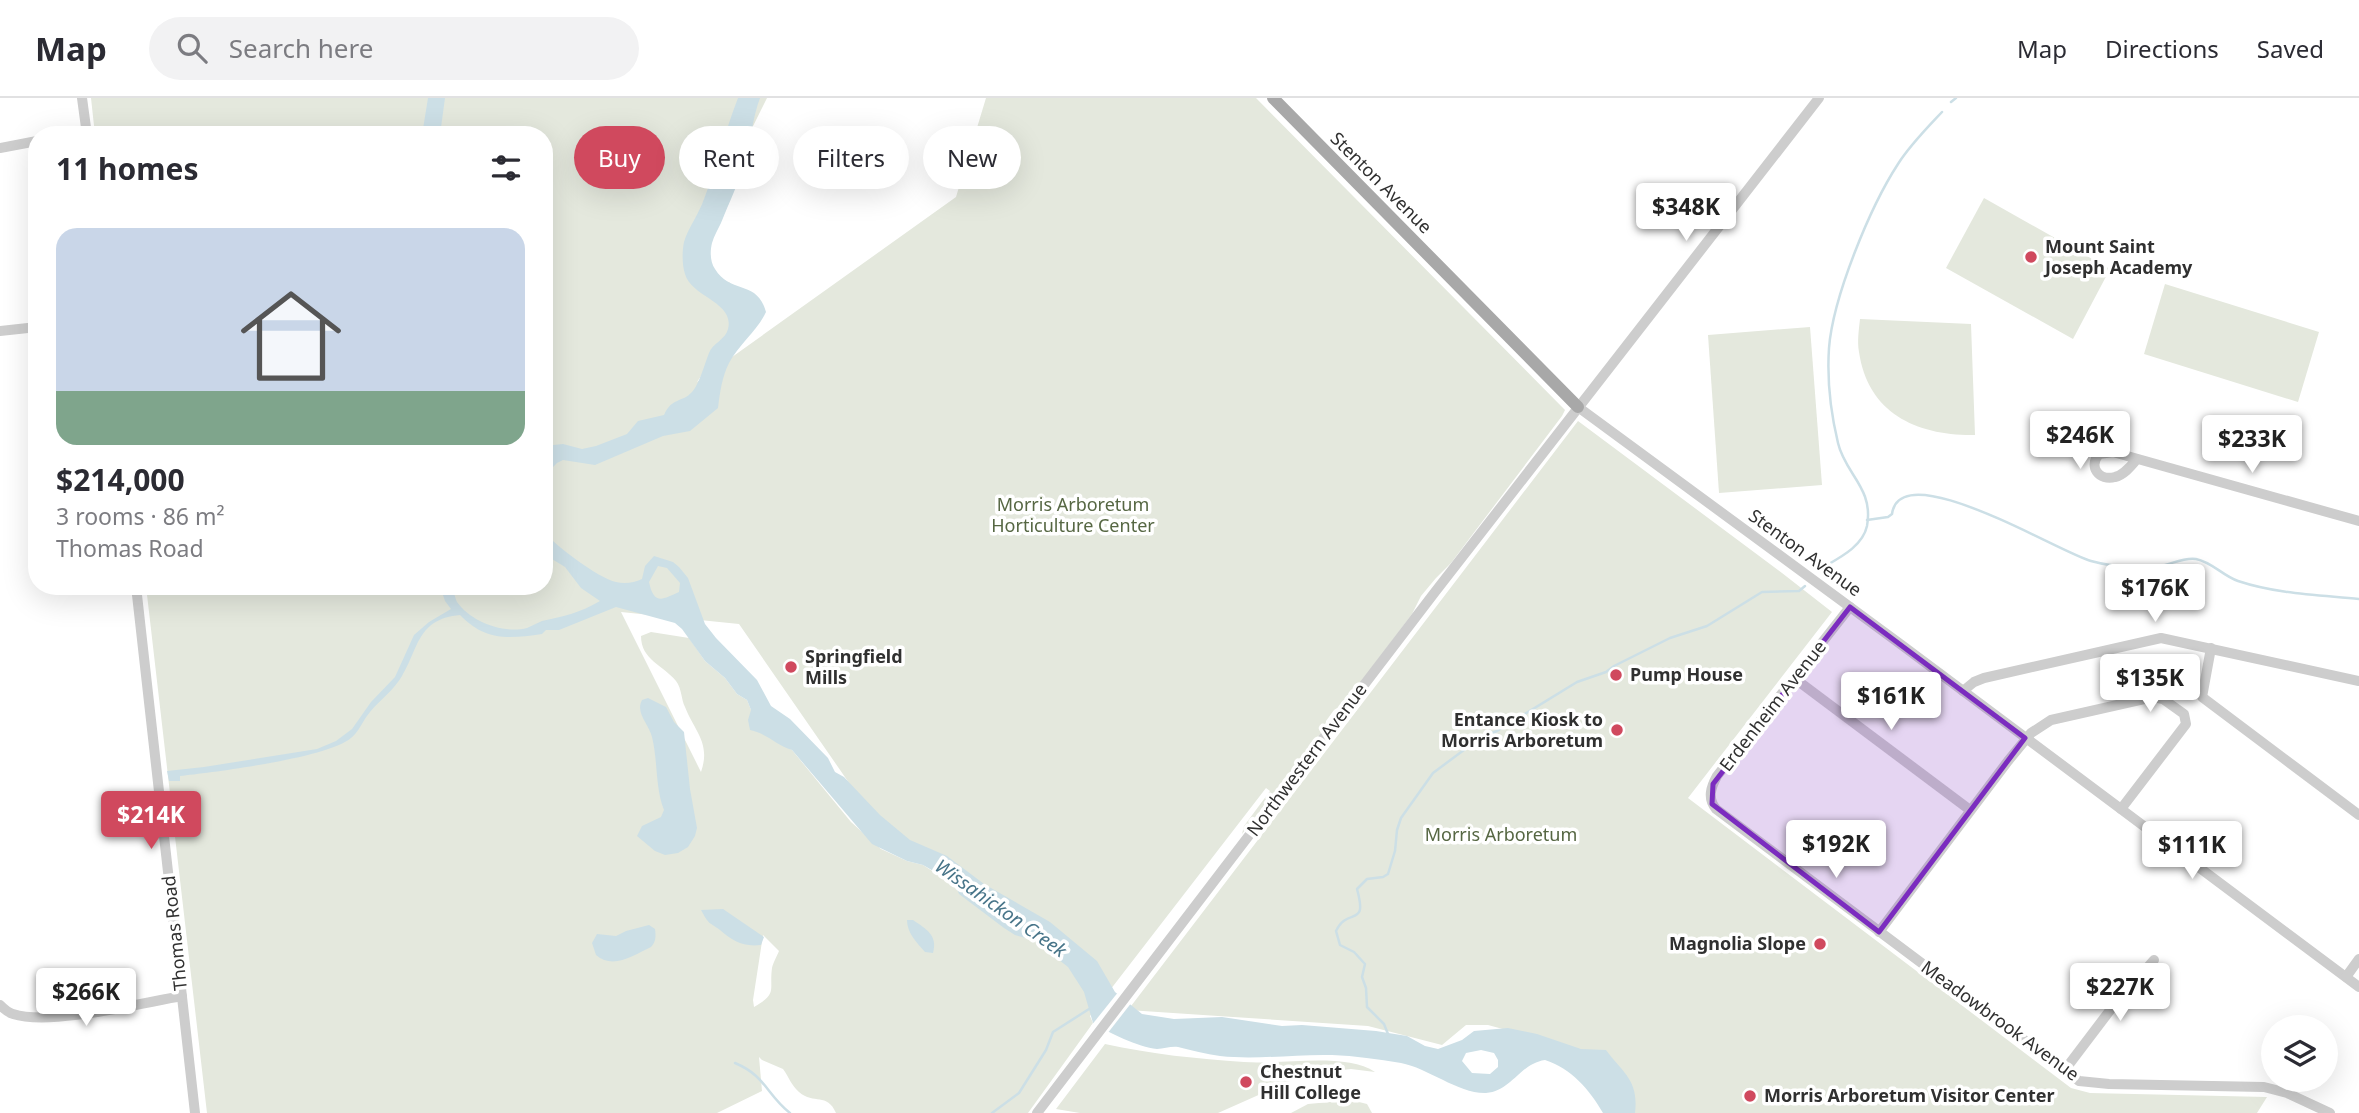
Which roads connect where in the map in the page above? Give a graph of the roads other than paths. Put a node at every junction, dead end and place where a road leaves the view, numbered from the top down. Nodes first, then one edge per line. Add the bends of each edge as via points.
1 (82, 98) edge
2 (1273, 98) edge
3 (1819, 98) edge
4 (86, 126) edge
5 (28, 143) edge
6 (0, 148) edge
7 (28, 328) edge
8 (0, 331) edge
9 (1578, 407) junction
10 (2137, 459) dead end
11 (2359, 521) edge
12 (137, 595) edge
13 (1850, 607) junction
14 (2211, 648) junction
15 (1794, 678) junction
16 (2359, 681) edge
17 (1963, 691) junction
18 (2025, 738) junction
19 (1716, 809) joint
20 (2122, 809) junction
21 (1970, 810) junction
22 (2359, 815) edge
23 (1879, 932) junction
24 (2359, 959) edge
25 (2154, 960) dead end
26 (2346, 976) junction
27 (2359, 987) edge
28 (182, 996) junction
29 (0, 1005) edge
30 (2064, 1070) junction
31 (195, 1113) edge
32 (1037, 1113) edge
33 (2330, 1113) edge

1 - 4 street
2 - 9 main road, Stenton Avenue
3 - 9 street, Northwestern Avenue
5 - 6 street
7 - 8 street
9 - 13 street, Stenton Avenue
9 - 32 street, Northwestern Avenue
10 - 11 street
12 - 28 street, Thomas Road
13 - 15 street, Erdenheim Avenue
13 - 17 street, Stenton Avenue
14 - 16 street
14 - 17 street via 2154,639 1984,678
14 - 22 street via 2202,697
15 - 19 street, Erdenheim Avenue via 1713,784 1711,800
15 - 21 street
17 - 18 street, Stenton Avenue
18 - 20 street, Stenton Avenue
18 - 20 street via 2051,720 2153,697 2180,711 2186,720 2184,728
18 - 21 street
19 - 23 street, Meadowbrook Avenue
20 - 26 street, Stenton Avenue
21 - 23 street
23 - 30 street, Meadowbrook Avenue
24 - 26 street
25 - 30 street
26 - 27 street, Stenton Avenue
28 - 29 street via 40,1018 11,1014
28 - 31 street, Thomas Road
30 - 33 street, Meadowbrook Avenue via 2084,1082 2271,1088

